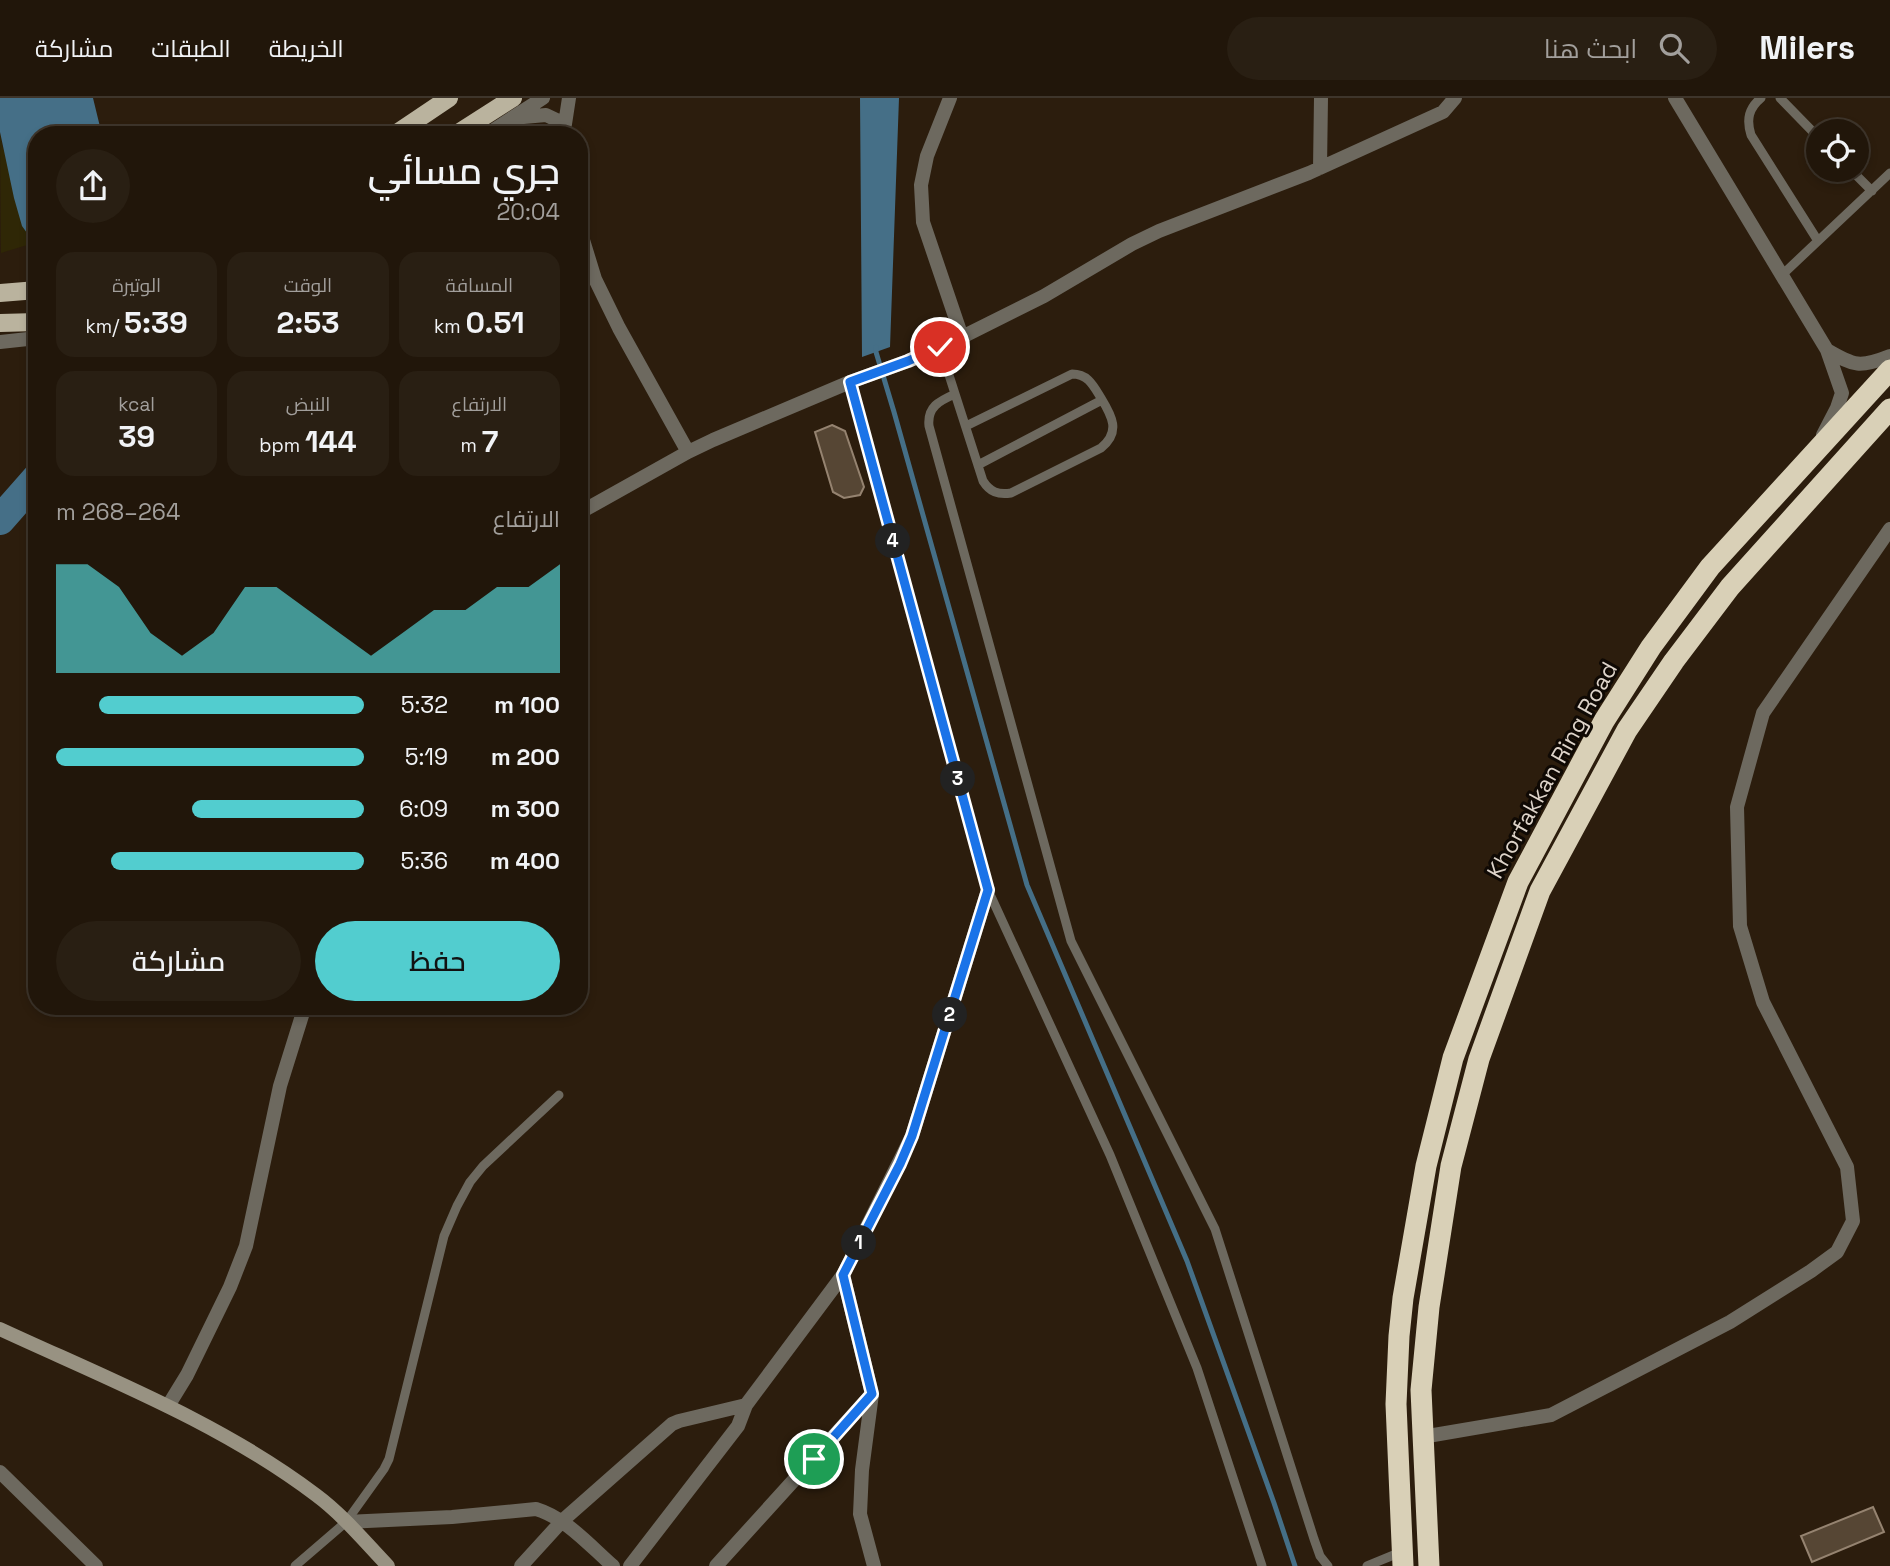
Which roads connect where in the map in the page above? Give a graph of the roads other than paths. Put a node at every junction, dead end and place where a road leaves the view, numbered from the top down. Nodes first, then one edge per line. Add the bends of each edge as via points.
1 (449, 98) edge
2 (513, 98) edge
3 (543, 98) edge
4 (569, 98) edge
5 (950, 98) edge
6 (1321, 98) edge
7 (1455, 98) edge
8 (1675, 98) edge
9 (1761, 98) edge
10 (1780, 98) edge
11 (512, 118) junction
12 (1806, 125) edge
13 (407, 126) edge
14 (469, 126) edge
15 (500, 126) edge
16 (560, 126) edge
17 (566, 126) edge
18 (1320, 168) junction
19 (1890, 173) edge
20 (1862, 182) edge
21 (1871, 191) junction
22 (1818, 241) junction
23 (588, 256) edge
24 (1782, 275) junction
25 (28, 291) edge
26 (0, 293) edge
27 (0, 323) edge
28 (28, 329) edge
29 (28, 332) edge
30 (962, 337) junction
31 (0, 342) edge
32 (940, 347) junction
33 (1827, 350) junction
34 (1890, 356) edge
35 (1890, 370) edge
36 (850, 382) junction
37 (955, 394) junction
38 (1102, 400) junction
39 (1890, 409) edge
40 (965, 426) junction
41 (688, 452) junction
42 (1813, 454) junction
43 (978, 465) junction
44 (588, 508) edge
45 (1890, 529) edge
46 (988, 890) junction
47 (302, 1015) edge
48 (559, 1095) dead end
49 (843, 1275) junction
50 (0, 1330) edge
51 (872, 1394) junction
52 (746, 1405) junction
53 (168, 1406) junction
54 (1422, 1437) junction
55 (0, 1472) edge
56 (562, 1521) junction
57 (346, 1522) junction
58 (1403, 1559) edge
59 (96, 1566) edge
60 (295, 1566) edge
61 (388, 1566) edge
62 (521, 1566) edge
63 (613, 1566) edge
64 (630, 1566) edge
65 (716, 1566) edge
66 (874, 1566) edge
67 (1262, 1566) edge
68 (1328, 1566) edge
69 (1367, 1566) edge
70 (1429, 1566) edge

1 - 13 main road
2 - 14 main road
3 - 11 street
4 - 17 street
5 - 30 street via 921,185 923,222
6 - 18 street
7 - 18 street via 1443,112
8 - 24 street
9 - 22 lane via 1750,113 1751,135
10 - 12 lane
11 - 15 street
11 - 16 street via 545,115
18 - 30 street via 1158,231
19 - 21 lane
20 - 21 lane
21 - 22 lane
22 - 24 lane
23 - 41 street via 619,328
24 - 33 street
25 - 26 main road
27 - 28 main road
29 - 31 street
30 - 32 street
32 - 36 street
32 - 37 lane
33 - 34 street via 1848,362 1870,364
33 - 42 street via 1842,393
35 - 42 highway, Khorfakkan Ring Road
36 - 41 street
36 - 46 lane
37 - 40 lane
37 - 68 lane via 934,405 929,426 1071,941 1216,1229 1314,1539
38 - 40 lane via 1088,379 1072,374
38 - 43 lane
38 - 43 lane via 1113,427 1101,448 1004,494 987,487
39 - 54 highway, Khorfakkan Ring Road via 1730,587 1674,660 1626,730 1540,891 1479,1059 1451,1166 1429,1307 1421,1390
40 - 43 lane
41 - 44 street
42 - 58 highway, Khorfakkan Ring Road via 1710,567 1651,648 1604,721 1513,895 1453,1058 1426,1166 1403,1298 1396,1404
45 - 54 street via 1763,713 1737,807 1740,926 1763,1002 1847,1167 1853,1221 1838,1252 1730,1322 1550,1415
46 - 49 street via 912,1136
46 - 67 lane via 1110,1155 1197,1368
47 - 53 street via 280,1086 246,1246 230,1287
48 - 57 lane via 483,1166 457,1206 444,1236 389,1459
49 - 51 street
49 - 52 street
50 - 53 street
51 - 65 street
51 - 66 street via 860,1514
52 - 56 street via 672,1424
52 - 64 street via 738,1426
53 - 57 street via 273,1464
54 - 70 highway, Khorfakkan Ring Road
55 - 59 street
56 - 57 street via 536,1509
56 - 62 street
56 - 63 street
57 - 60 lane
57 - 61 street
58 - 69 lane

